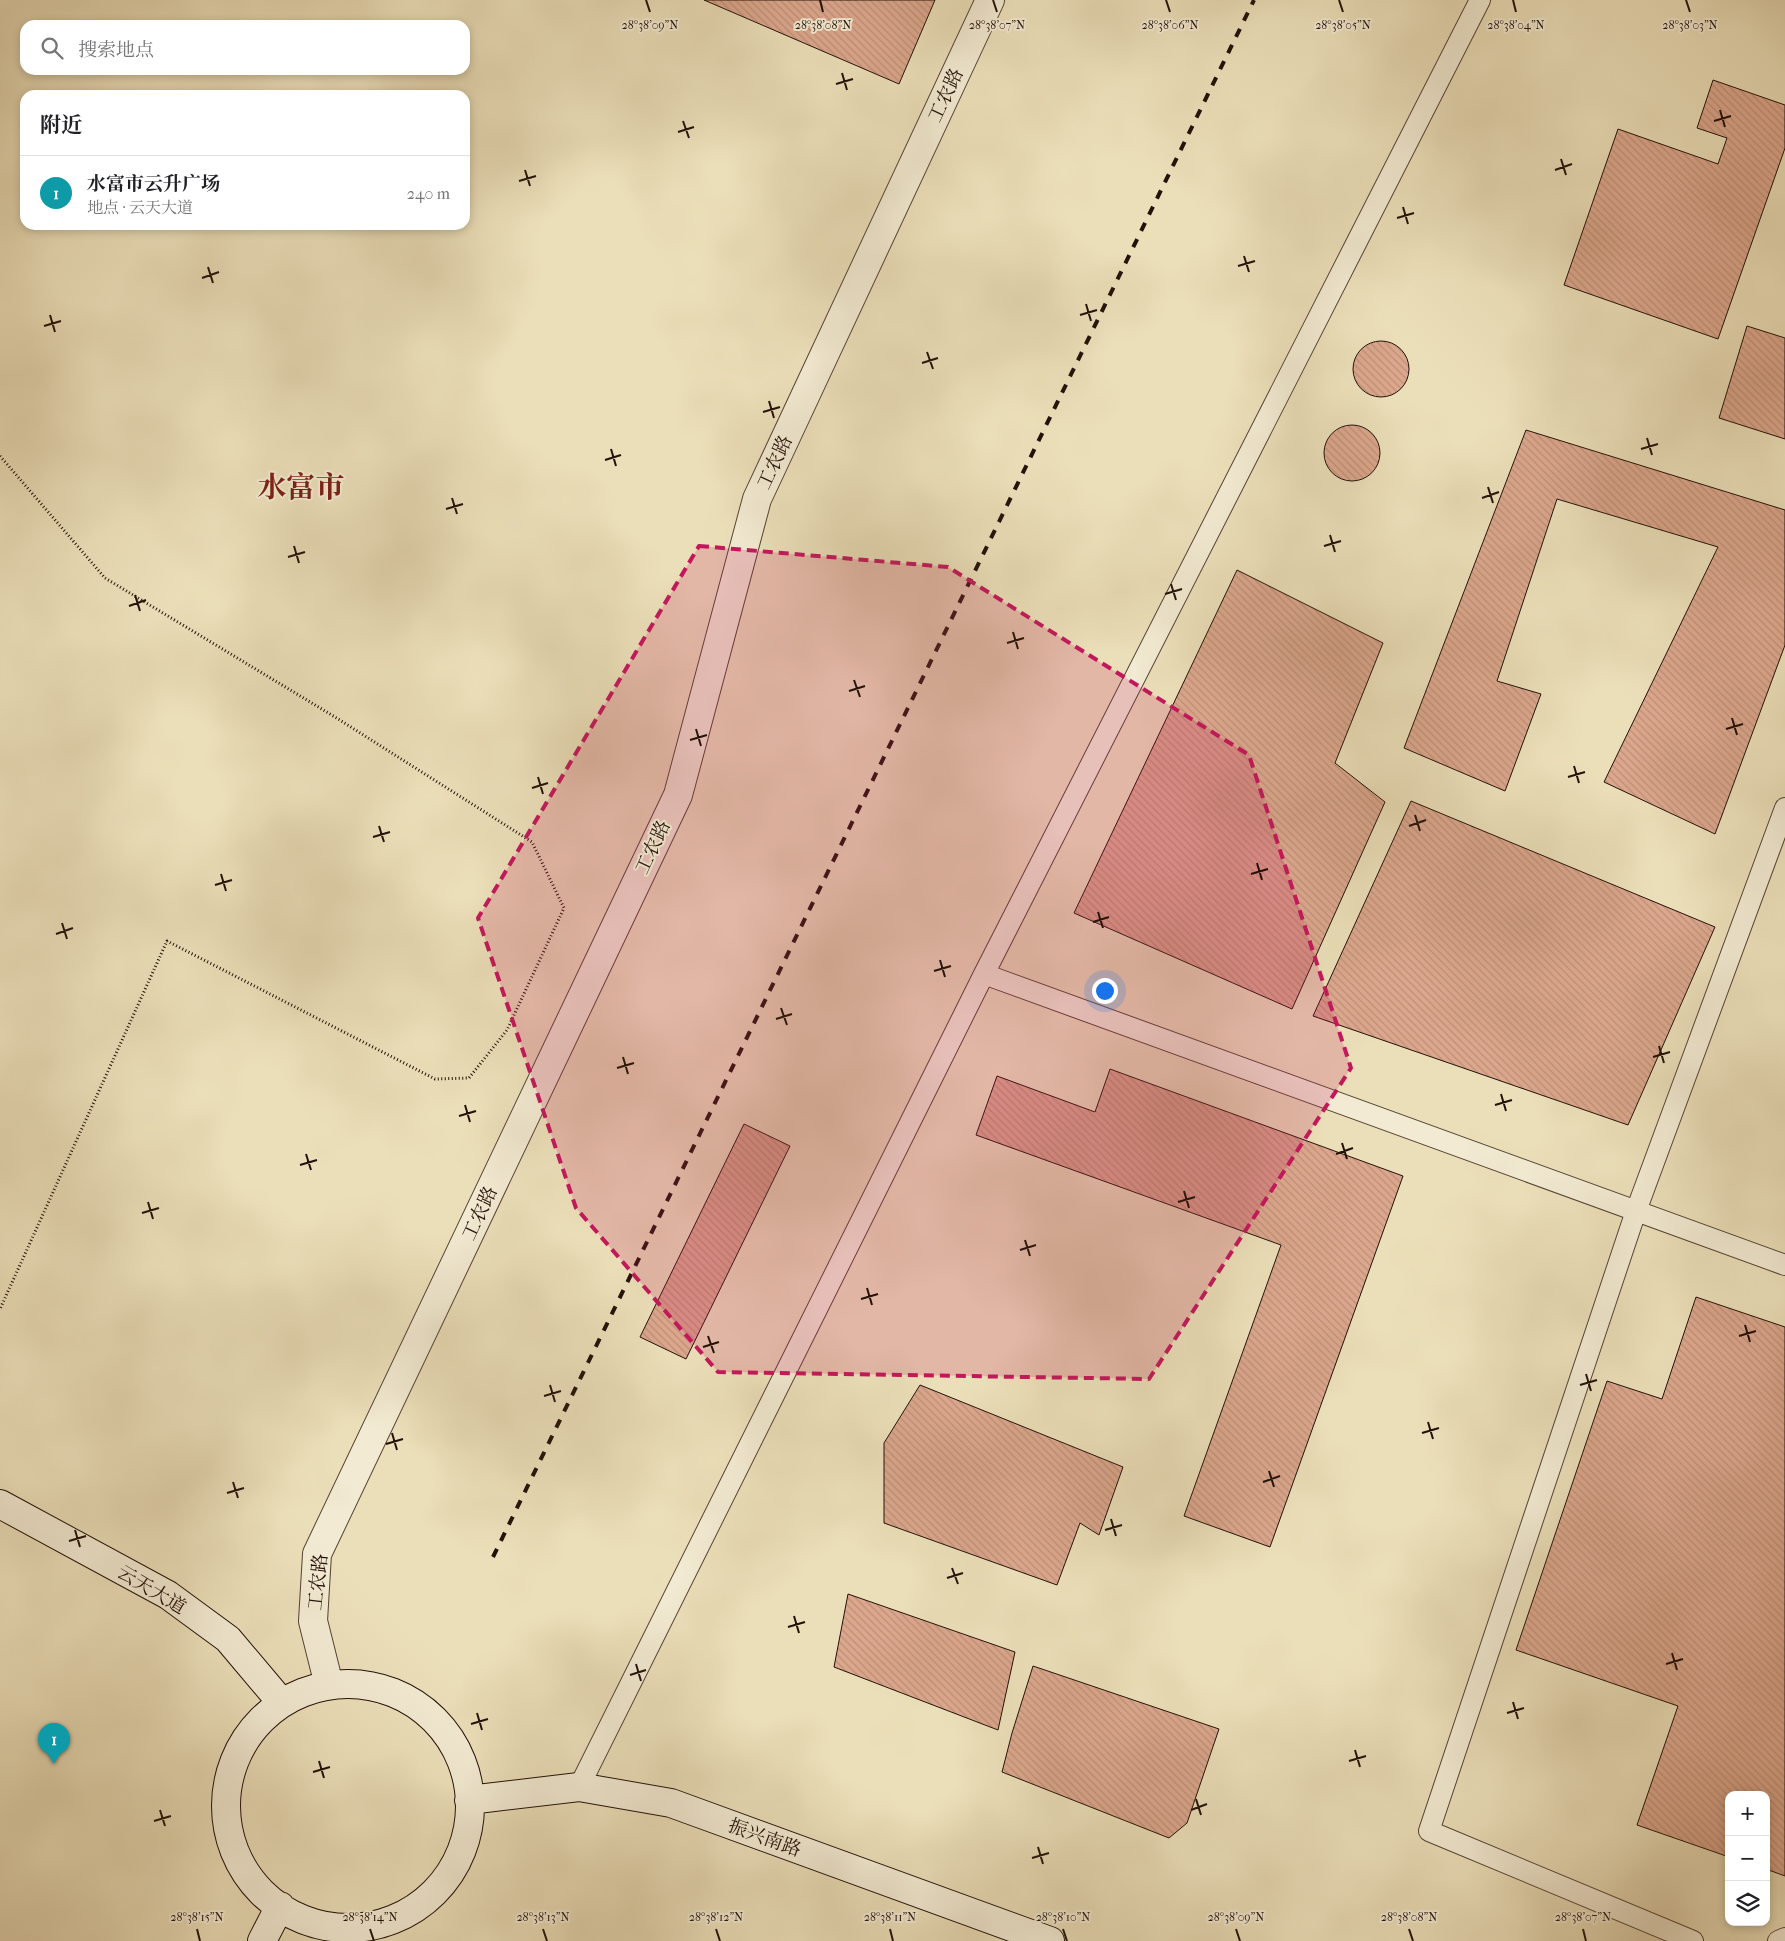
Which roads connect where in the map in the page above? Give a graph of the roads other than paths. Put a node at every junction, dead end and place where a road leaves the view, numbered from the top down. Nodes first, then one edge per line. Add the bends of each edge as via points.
1 (990, 0) edge
2 (1480, 0) edge
3 (1785, 808) edge
4 (984, 974) junction
5 (1636, 1211) junction
6 (1785, 1265) edge
7 (0, 1504) edge
8 (329, 1685) junction
9 (282, 1703) junction
10 (579, 1787) junction
11 (469, 1800) junction
12 (280, 1906) junction
13 (1785, 1938) edge
14 (262, 1941) edge
15 (1050, 1941) edge
16 (1694, 1941) edge
17 (1778, 1941) edge

1 - 8 street, 工农路 via 757,498 678,795 317,1554 313,1621
2 - 4 lane
3 - 5 lane
4 - 5 lane
4 - 10 lane
5 - 6 lane
5 - 16 lane via 1429,1830
7 - 9 street, 云天大道 via 168,1595 228,1639
8 - 9 street via 305,1691
8 - 11 street via 355,1684 380,1688 403,1697 424,1711 442,1729 456,1751 465,1775
9 - 12 street via 262,1718 234,1761 227,1786 226,1811 230,1837 239,1860 253,1882
10 - 11 street, 振兴南路
10 - 15 street, 振兴南路 via 671,1803
11 - 12 street via 468,1826 462,1851 450,1873 414,1909 390,1920 340,1928 316,1924
12 - 14 street
13 - 17 lane

